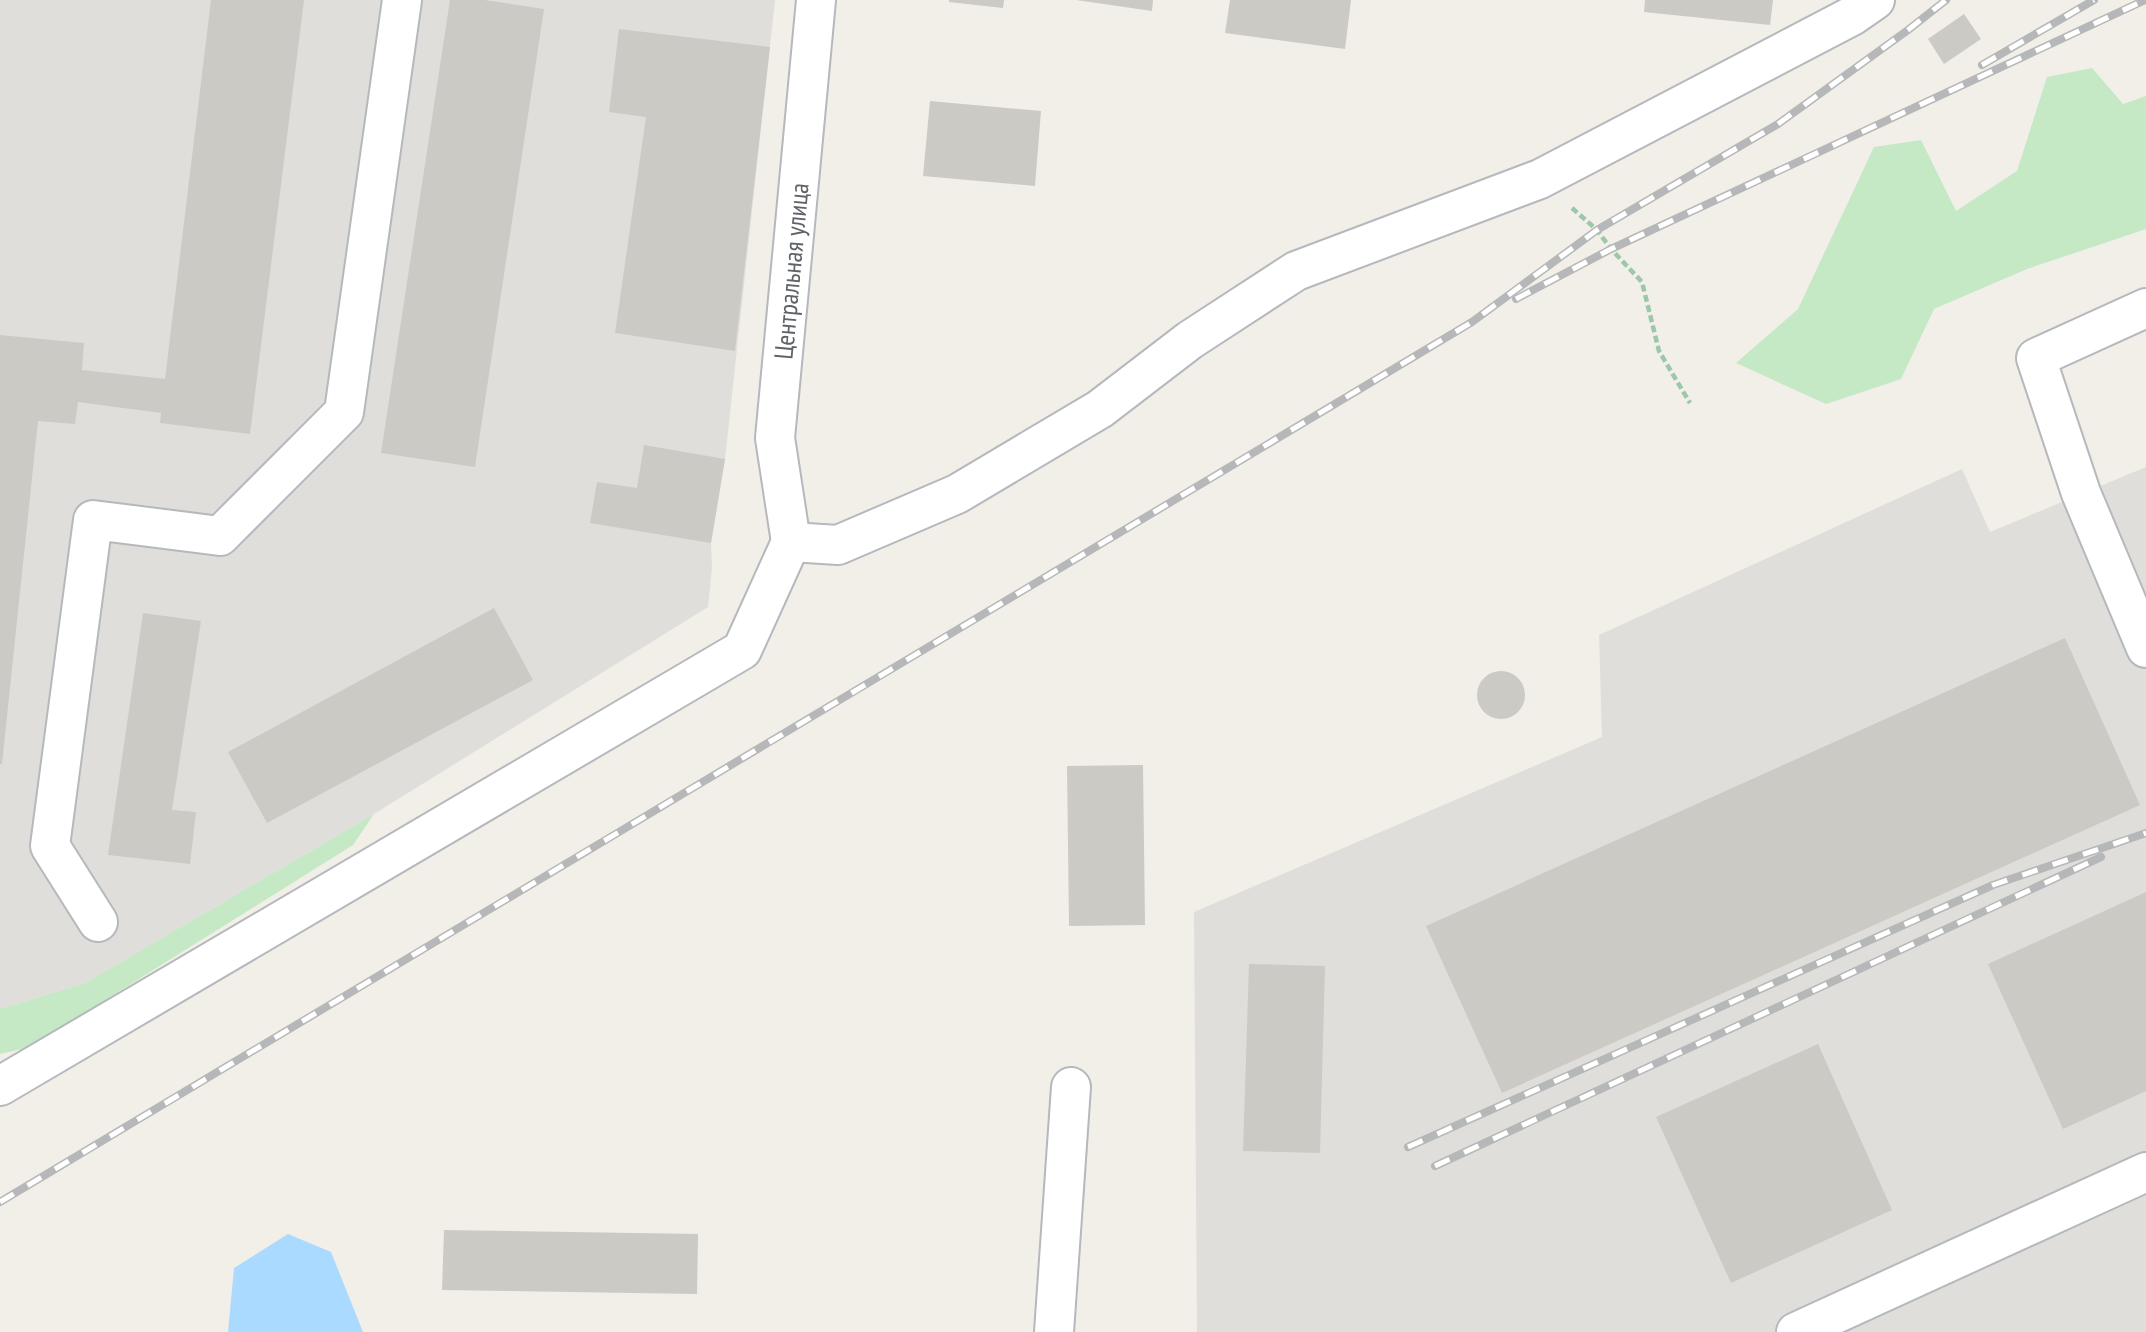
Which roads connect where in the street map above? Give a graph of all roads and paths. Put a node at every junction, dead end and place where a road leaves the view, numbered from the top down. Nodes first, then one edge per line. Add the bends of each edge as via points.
1 (402, 0) edge
2 (816, 0) edge
3 (1874, 0) edge
4 (1540, 179) junction
5 (2146, 308) edge
6 (1690, 403) dead end
7 (791, 542) junction
8 (2146, 648) edge
9 (98, 922) dead end
10 (0, 1086) edge
11 (1071, 1087) dead end
12 (2146, 1171) edge
13 (1054, 1332) edge
14 (1796, 1332) edge

1 - 9 street via 344,412 220,536 93,520 50,846
2 - 7 street, Центральная улица via 775,438
3 - 4 street via 1852,16
4 - 6 path via 1597,230 1642,282 1660,351
4 - 7 street via 1296,271 1190,340 1100,409 957,494 838,545
5 - 8 street via 2036,358 2081,493
7 - 10 street via 742,650
11 - 13 street
12 - 14 street

